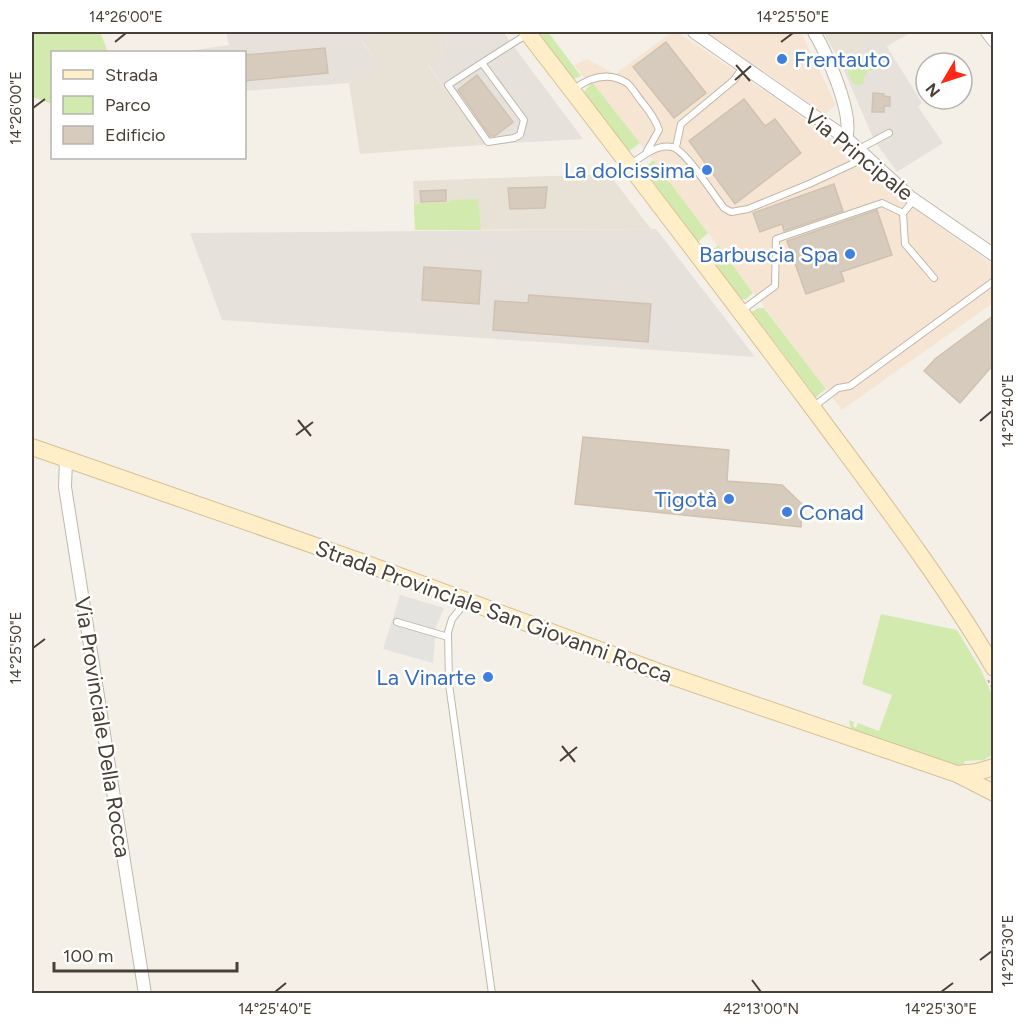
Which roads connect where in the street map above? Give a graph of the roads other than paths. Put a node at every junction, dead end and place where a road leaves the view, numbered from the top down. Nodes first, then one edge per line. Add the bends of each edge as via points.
1 (528, 32) edge
2 (694, 32) edge
3 (814, 32) edge
4 (987, 32) edge
5 (993, 41) edge
6 (482, 63) junction
7 (744, 66) junction
8 (572, 90) junction
9 (889, 133) dead end
10 (846, 138) junction
11 (676, 147) junction
12 (647, 152) junction
13 (863, 153) junction
14 (629, 165) junction
15 (914, 199) junction
16 (903, 213) junction
17 (993, 255) edge
18 (934, 278) dead end
19 (993, 281) edge
20 (740, 312) junction
21 (812, 407) junction
22 (32, 447) edge
23 (66, 459) junction
24 (467, 601) junction
25 (398, 622) dead end
26 (448, 637) junction
27 (993, 668) edge
28 (993, 767) edge
29 (957, 774) junction
30 (993, 793) edge
31 (145, 993) edge
32 (492, 993) edge

1 - 6 lane
1 - 8 main road
2 - 7 street, Via Principale
3 - 10 street via 845,104
4 - 5 street
6 - 6 lane via 448,85 488,142 514,138 520,135 524,120
7 - 10 street, Via Principale
7 - 11 lane via 734,80 681,124
8 - 12 lane via 587,79 598,77 627,83 655,118 659,130
8 - 14 main road
9 - 13 lane
10 - 13 street, Via Principale
11 - 12 lane
11 - 13 lane via 731,212 809,184
12 - 14 lane
13 - 15 street, Via Principale
14 - 20 main road
15 - 16 lane
15 - 17 street, Via Principale
16 - 18 lane via 904,244
16 - 20 lane via 882,203 776,239 775,286
19 - 21 lane via 850,386 838,388
20 - 21 main road
21 - 27 main road via 899,525
22 - 23 main road, Strada Provinciale San Giovanni Rocca
23 - 24 main road, Strada Provinciale San Giovanni Rocca
23 - 31 street, Via Provinciale Della Rocca via 65,487
24 - 26 lane via 452,619
24 - 29 main road, Strada Provinciale San Giovanni Rocca via 659,672
25 - 26 lane
26 - 32 lane via 449,684
28 - 29 main road, Strada Provinciale San Giovanni Rocca
29 - 30 main road, Strada Provinciale San Giovanni Rocca

